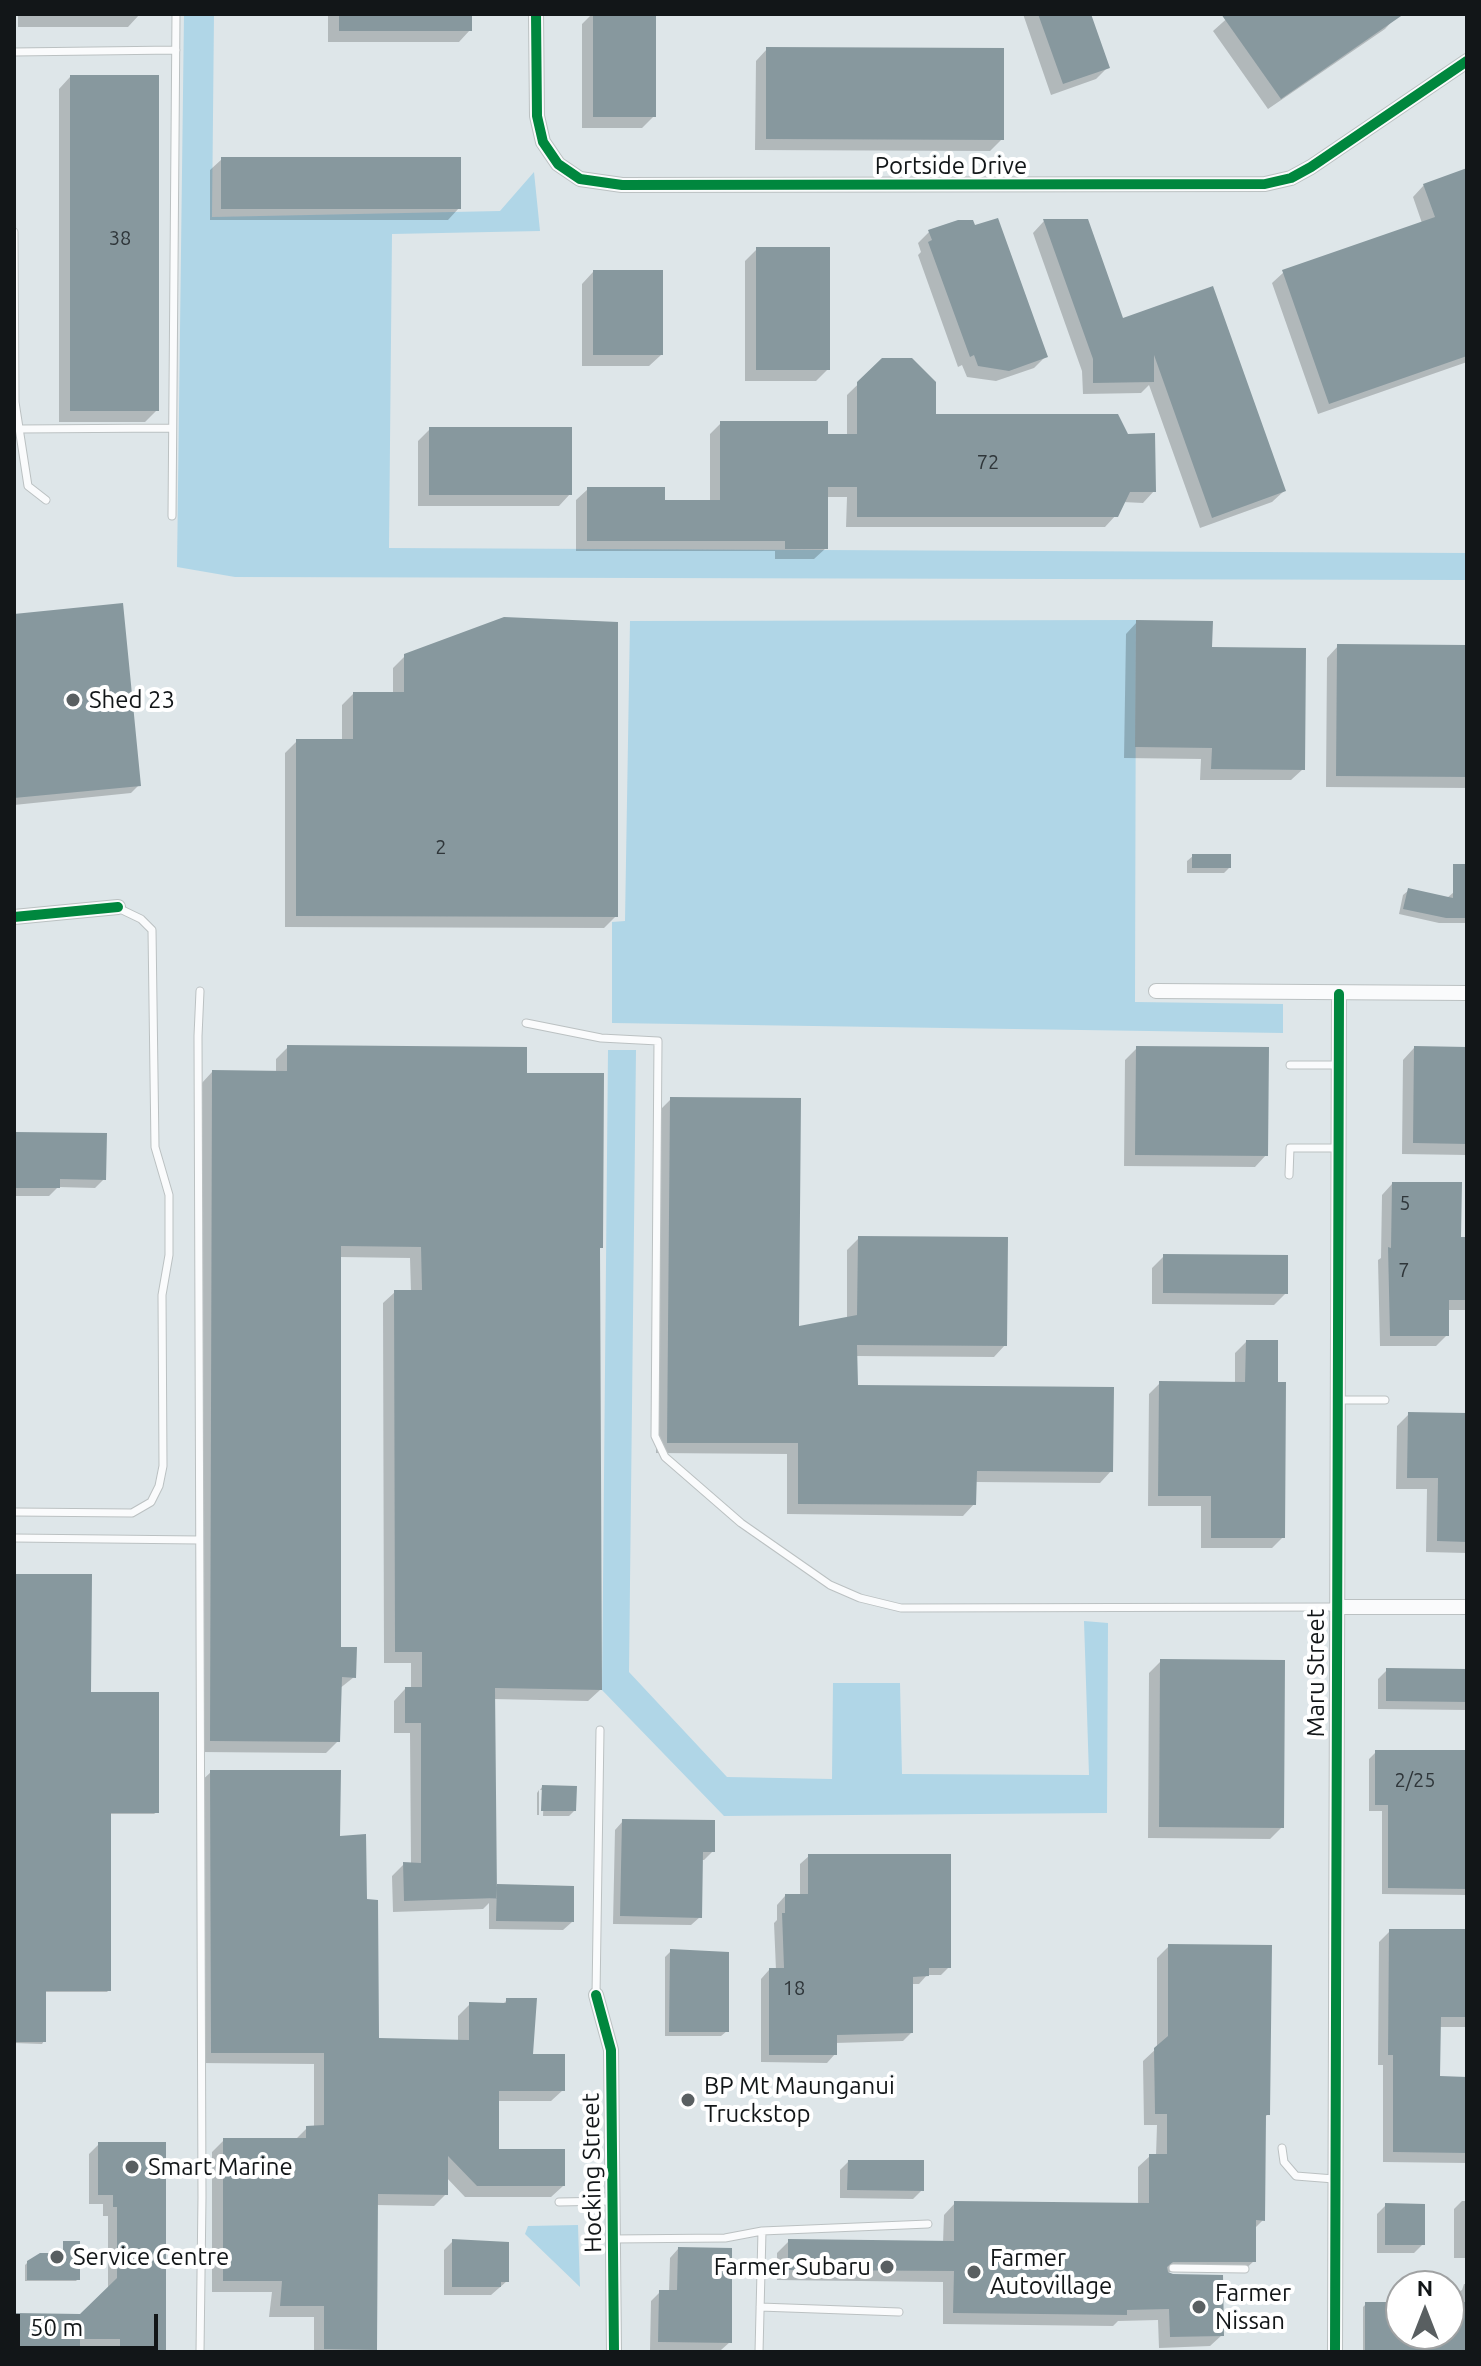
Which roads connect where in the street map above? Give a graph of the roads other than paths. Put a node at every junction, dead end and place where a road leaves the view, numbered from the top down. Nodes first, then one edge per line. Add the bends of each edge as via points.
1 (176, 14) edge
2 (536, 14) edge
3 (176, 50) junction
4 (14, 52) edge
5 (1467, 61) edge
6 (14, 232) edge
7 (171, 428) junction
8 (19, 429) junction
9 (46, 500) dead end
10 (172, 516) dead end
11 (118, 907) joint
12 (14, 917) edge
13 (200, 991) dead end
14 (1156, 991) dead end
15 (1467, 993) edge
16 (1339, 994) junction
17 (526, 1023) dead end
18 (1290, 1065) dead end
19 (1339, 1065) junction
20 (1338, 1148) junction
21 (1289, 1175) dead end
22 (1338, 1400) junction
23 (1385, 1400) dead end
24 (14, 1512) edge
25 (14, 1538) edge
26 (199, 1540) junction
27 (1336, 1607) junction
28 (1467, 1607) edge
29 (600, 1730) dead end
30 (596, 1995) joint
31 (1282, 2148) dead end
32 (1334, 2179) junction
33 (612, 2201) junction
34 (559, 2202) dead end
35 (928, 2224) dead end
36 (762, 2231) junction
37 (613, 2239) junction
38 (1173, 2268) dead end
39 (1245, 2269) dead end
40 (760, 2307) junction
41 (899, 2312) dead end
42 (200, 2352) edge
43 (614, 2352) edge
44 (759, 2352) edge
45 (1335, 2352) edge

1 - 3 lane
2 - 5 street, Portside Drive via 537,116 543,142 571,174 589,182 622,185 1278,182 1311,167
3 - 4 lane
3 - 7 lane
6 - 8 lane
7 - 8 lane
7 - 10 lane
8 - 9 lane via 28,486
11 - 12 street
11 - 24 lane via 152,930 155,1147 169,1195 169,1255 162,1295 163,1466 151,1502 132,1513
13 - 26 lane
14 - 16 street
15 - 16 street
16 - 19 street, Maru Street
17 - 27 lane via 601,1038 658,1041 655,1436 665,1457 754,1532 830,1585 901,1608
18 - 19 lane
19 - 20 street, Maru Street
20 - 21 lane via 1290,1148
20 - 22 street, Maru Street
22 - 23 lane
22 - 27 street, Maru Street
25 - 26 lane
26 - 42 lane
27 - 28 street
27 - 32 street, Maru Street
29 - 30 lane
30 - 33 street, Hocking Street via 611,2050
31 - 32 lane via 1284,2162 1296,2176
32 - 45 street, Maru Street
33 - 34 lane
33 - 37 street, Hocking Street
35 - 36 lane
36 - 37 lane via 725,2238
36 - 40 lane
37 - 43 street, Hocking Street
38 - 39 lane
40 - 41 lane
40 - 44 lane

